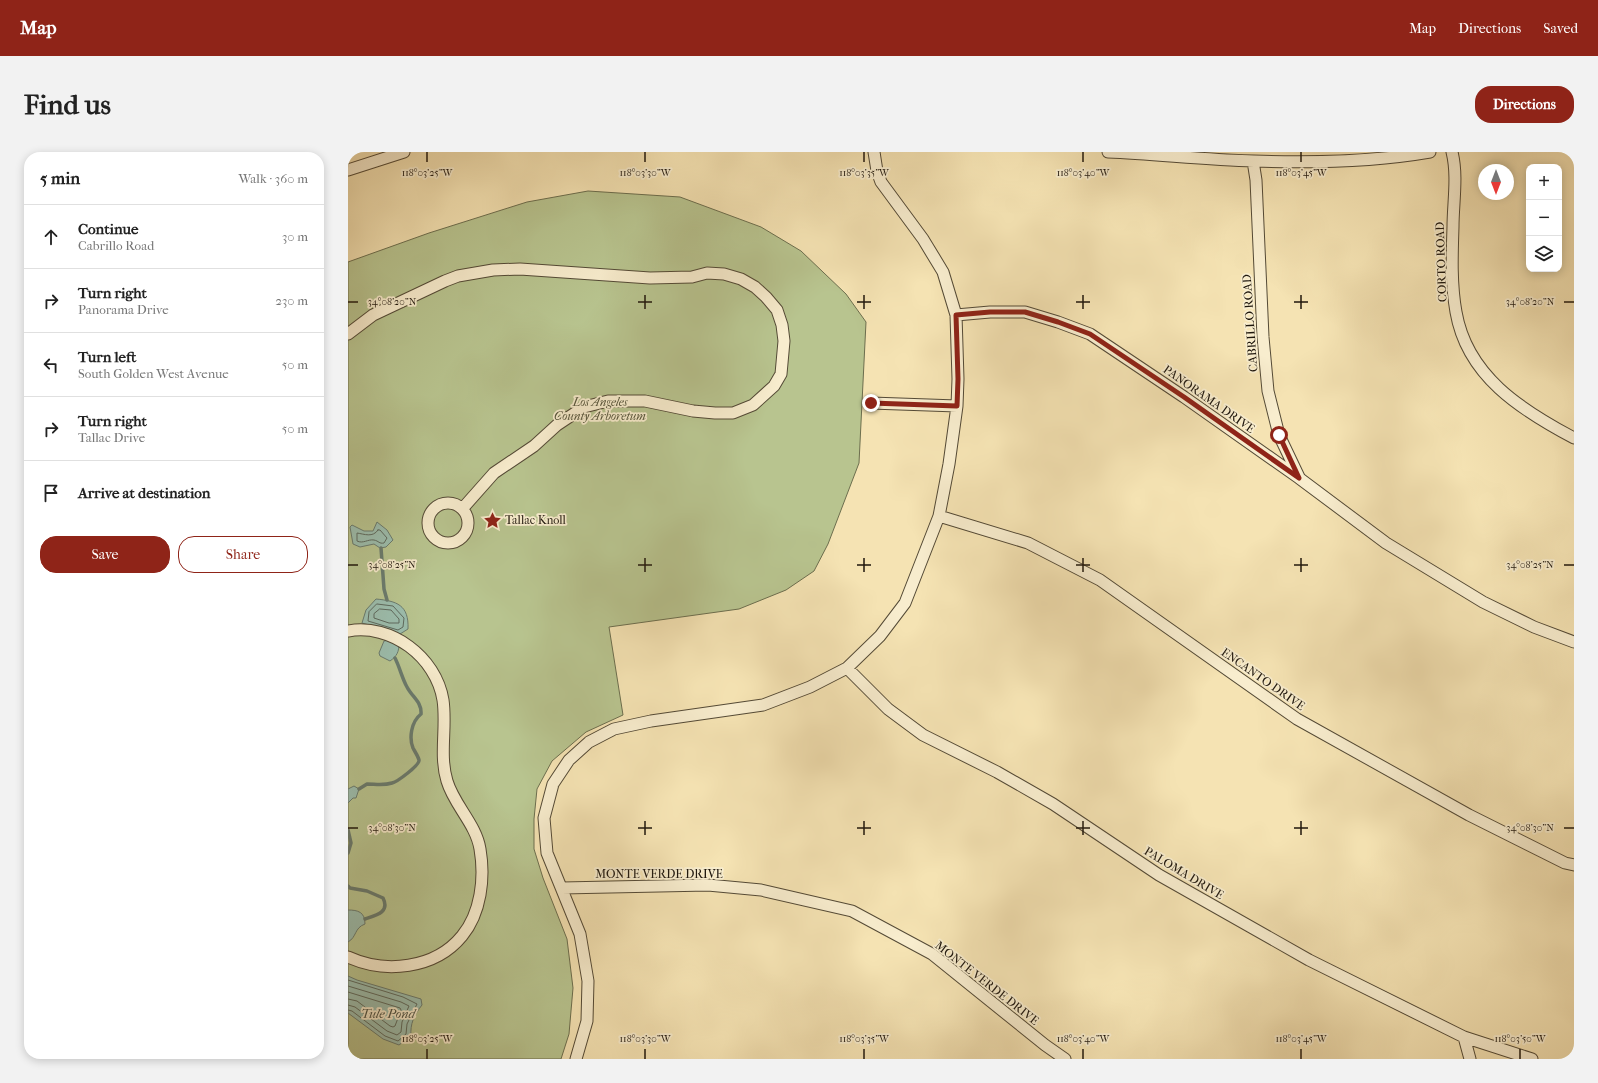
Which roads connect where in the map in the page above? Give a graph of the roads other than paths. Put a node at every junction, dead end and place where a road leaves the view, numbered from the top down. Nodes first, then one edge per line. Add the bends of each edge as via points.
1 (404, 152) edge
2 (874, 152) edge
3 (1108, 152) edge
4 (1430, 152) edge
5 (1452, 152) edge
6 (1151, 153) edge
7 (1326, 157) edge
8 (1253, 161) junction
9 (348, 170) edge
10 (956, 315) junction
11 (348, 334) edge
12 (871, 403) dead end
13 (957, 406) junction
14 (1574, 438) edge
15 (1299, 478) junction
16 (463, 508) dead end
17 (940, 516) junction
18 (348, 631) edge
19 (1574, 642) edge
20 (847, 668) junction
21 (1574, 865) edge
22 (562, 888) junction
23 (348, 957) edge
24 (1464, 1037) junction
25 (579, 1059) edge
26 (1065, 1059) edge
27 (1470, 1059) edge
28 (1532, 1059) edge

1 - 9 street
2 - 10 street via 876,171 881,182 923,239 943,272
3 - 6 street
4 - 7 street via 1367,160
5 - 14 street, CORTO ROAD via 1455,168 1454,291 1456,314 1462,333 1488,379 1511,400
6 - 8 street
7 - 8 street
8 - 15 street, CABRILLO ROAD via 1268,391 1279,435
10 - 13 street
10 - 15 street, PANORAMA DRIVE via 1025,312 1090,334
11 - 16 street via 373,315 445,281 493,270 520,269 650,278 692,278 707,273 724,274 755,287 776,310 782,325 784,342 781,374 774,386 753,405 733,413 693,411 645,401 608,401 584,407 494,473
12 - 13 street
13 - 17 street
15 - 19 street, PANORAMA DRIVE via 1386,543 1476,598 1534,627
17 - 20 street via 905,603 880,636
17 - 21 street, ENCANTO DRIVE via 1028,543 1100,580 1297,719 1469,815 1565,864
18 - 23 street via 368,630 404,642 424,660 436,679 443,699 443,762 447,782 480,848 482,866 481,894 474,916 462,936 447,949 414,965 395,967 364,963
20 - 22 street via 810,687 762,705 621,727 589,742 569,760 552,784 544,818 547,853
20 - 24 street, PALOMA DRIVE via 888,709 923,734 1053,804 1159,875 1308,960
22 - 25 street via 580,934 588,981 587,1021
22 - 26 street, MONTE VERDE DRIVE via 708,885 761,890 852,911 932,954
24 - 27 street
24 - 28 street, PALOMA DRIVE

